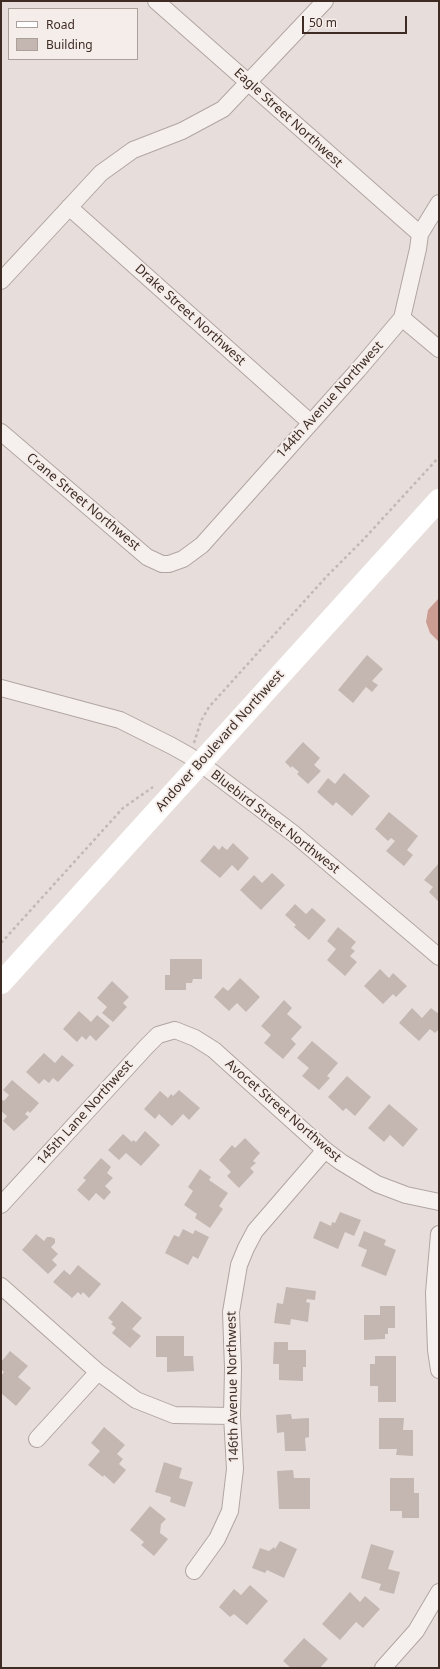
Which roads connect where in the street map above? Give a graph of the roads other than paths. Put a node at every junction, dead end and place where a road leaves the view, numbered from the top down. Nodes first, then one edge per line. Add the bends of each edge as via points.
1 (156, 1) edge
2 (325, 1) edge
3 (249, 83) junction
4 (439, 203) edge
5 (69, 207) junction
6 (420, 234) junction
7 (1, 281) edge
8 (402, 318) junction
9 (439, 349) edge
10 (311, 423) junction
11 (1, 432) edge
12 (439, 500) edge
13 (169, 564) joint
14 (1, 688) edge
15 (200, 763) junction
16 (439, 957) edge
17 (1, 983) edge
18 (174, 1030) joint
19 (325, 1150) junction
20 (439, 1202) edge
21 (1, 1205) edge
22 (439, 1234) edge
23 (1, 1286) edge
24 (439, 1370) edge
25 (98, 1372) junction
26 (232, 1416) junction
27 (37, 1440) dead end
28 (194, 1572) dead end
29 (439, 1592) edge
30 (383, 1668) edge

1 - 3 street, Eagle Street Northwest
2 - 3 street
3 - 5 street via 223,109 182,131 133,150 101,173
3 - 6 street, Eagle Street Northwest
4 - 6 street, 144th Avenue Northwest
5 - 7 street
5 - 10 street, Drake Street Northwest
6 - 8 street, 144th Avenue Northwest
8 - 9 street
8 - 10 street, 144th Avenue Northwest
10 - 13 street, 144th Avenue Northwest via 202,545 183,559
11 - 13 street, Crane Street Northwest via 147,557 162,564
12 - 15 street, Andover Boulevard Northwest
14 - 15 street, Bluebird Street Northwest via 120,720
15 - 16 street, Bluebird Street Northwest via 294,834
15 - 17 street, Andover Boulevard Northwest
18 - 19 street, Avocet Street Northwest via 195,1038 214,1050
18 - 21 street, 145th Lane Northwest via 158,1035 146,1047
19 - 20 street, Avocet Street Northwest via 377,1184 406,1195
19 - 26 street, 146th Avenue Northwest via 255,1231 239,1265 231,1312
22 - 24 street via 434,1293
23 - 25 street
25 - 26 street via 136,1400 174,1415
25 - 27 street
26 - 28 street, 146th Avenue Northwest via 235,1469 230,1511 217,1539
29 - 30 street via 416,1631

